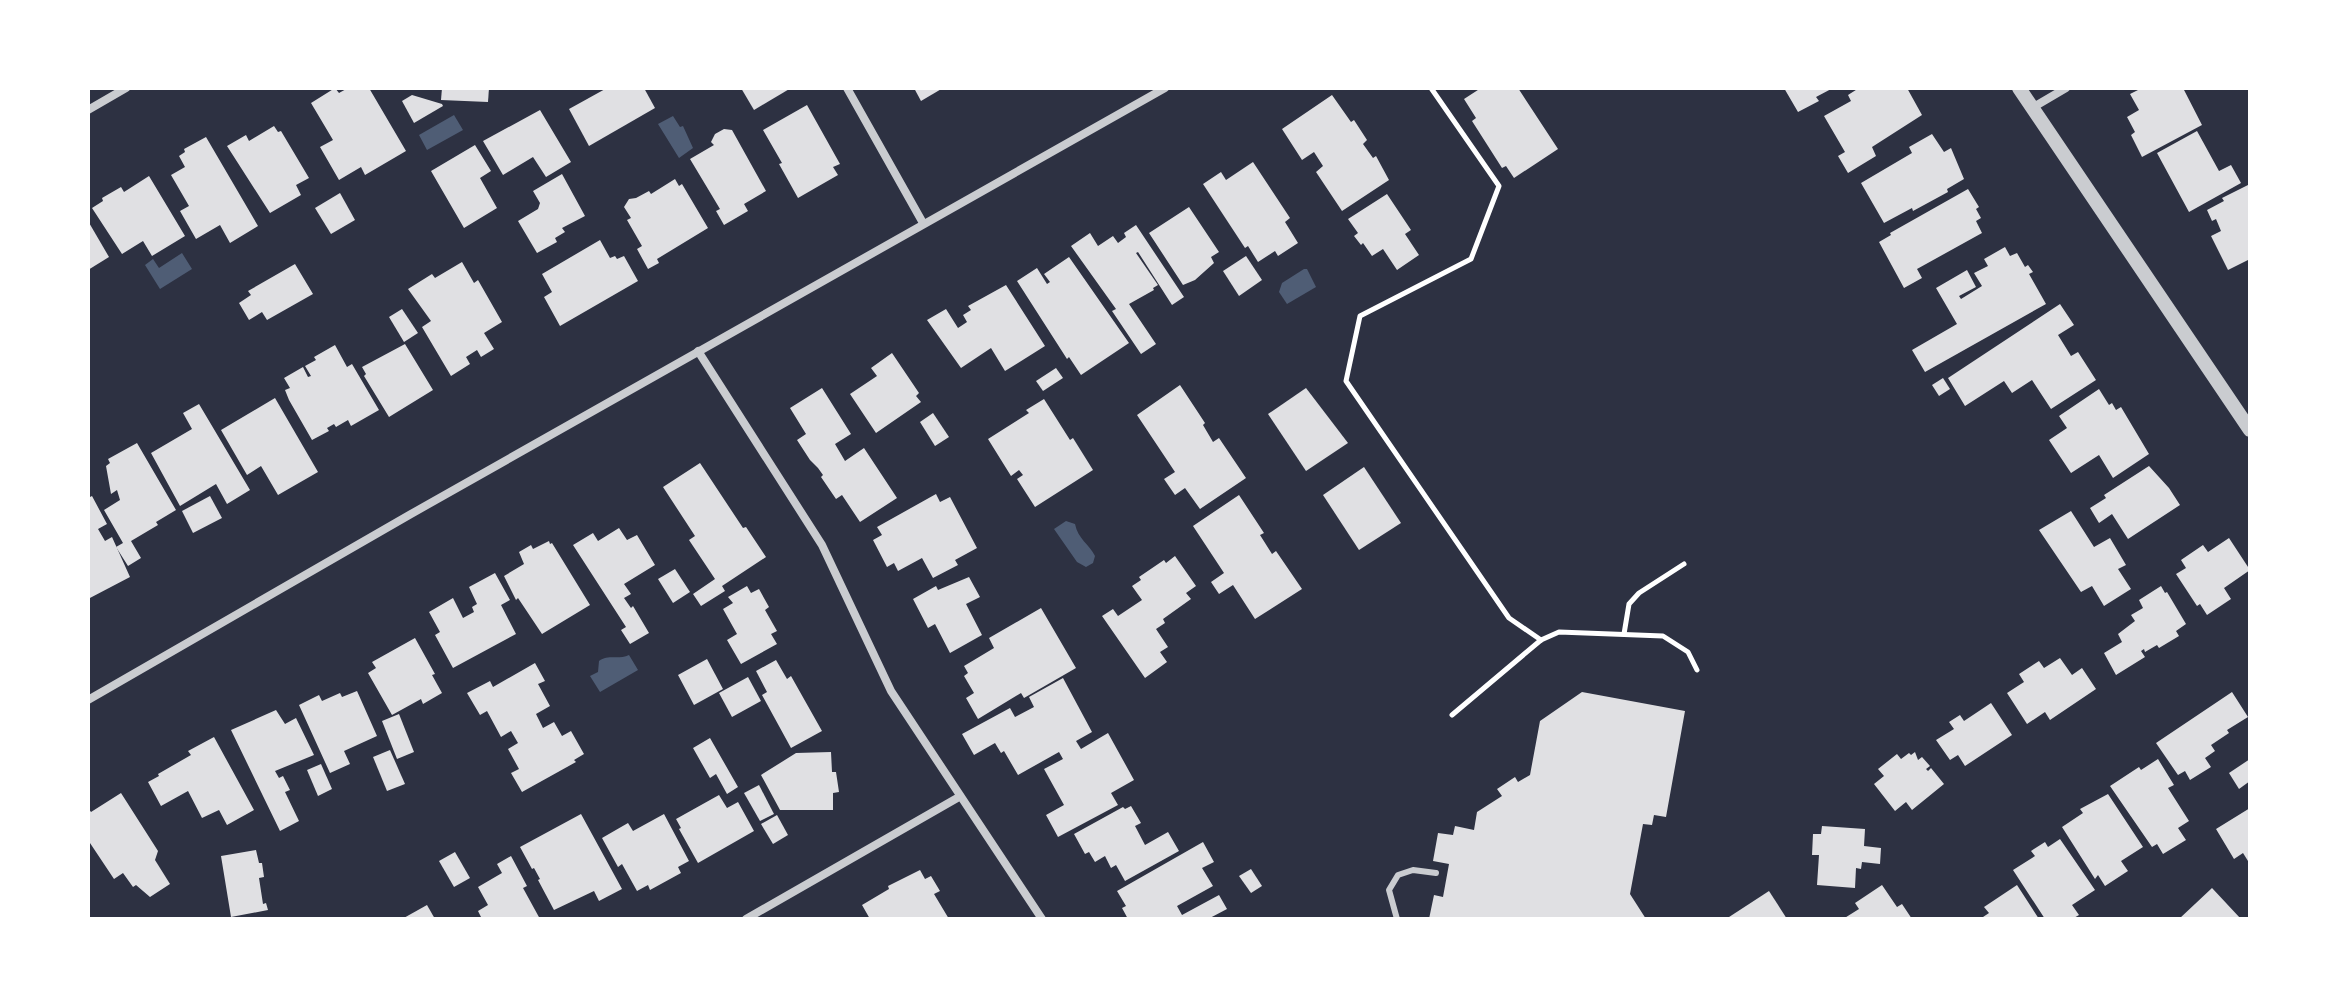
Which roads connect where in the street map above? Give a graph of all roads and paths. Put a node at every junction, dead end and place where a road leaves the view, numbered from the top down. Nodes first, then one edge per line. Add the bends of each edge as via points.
1 (126, 88) edge
2 (847, 88) edge
3 (1165, 88) edge
4 (1431, 88) edge
5 (2019, 88) edge
6 (2066, 88) edge
7 (2032, 108) junction
8 (88, 110) edge
9 (923, 223) junction
10 (698, 351) junction
11 (2250, 430) edge
12 (1684, 564) dead end
13 (1624, 634) junction
14 (1541, 640) junction
15 (1697, 670) dead end
16 (88, 700) edge
17 (1452, 715) dead end
18 (959, 797) junction
19 (1436, 873) dead end
20 (746, 919) edge
21 (1042, 919) edge
22 (1397, 919) edge

1 - 8 street
2 - 9 street
3 - 9 street
4 - 14 path via 1499,186 1471,259 1360,316 1346,381 1509,618
5 - 7 street
6 - 7 street
7 - 11 street
9 - 10 street
10 - 16 street
10 - 18 street via 822,545 891,691
12 - 13 path via 1629,604
13 - 14 path via 1559,632
13 - 15 path via 1663,636 1688,652
14 - 17 path
18 - 20 street
18 - 21 street
19 - 22 lane via 1413,870 1398,875 1389,890

